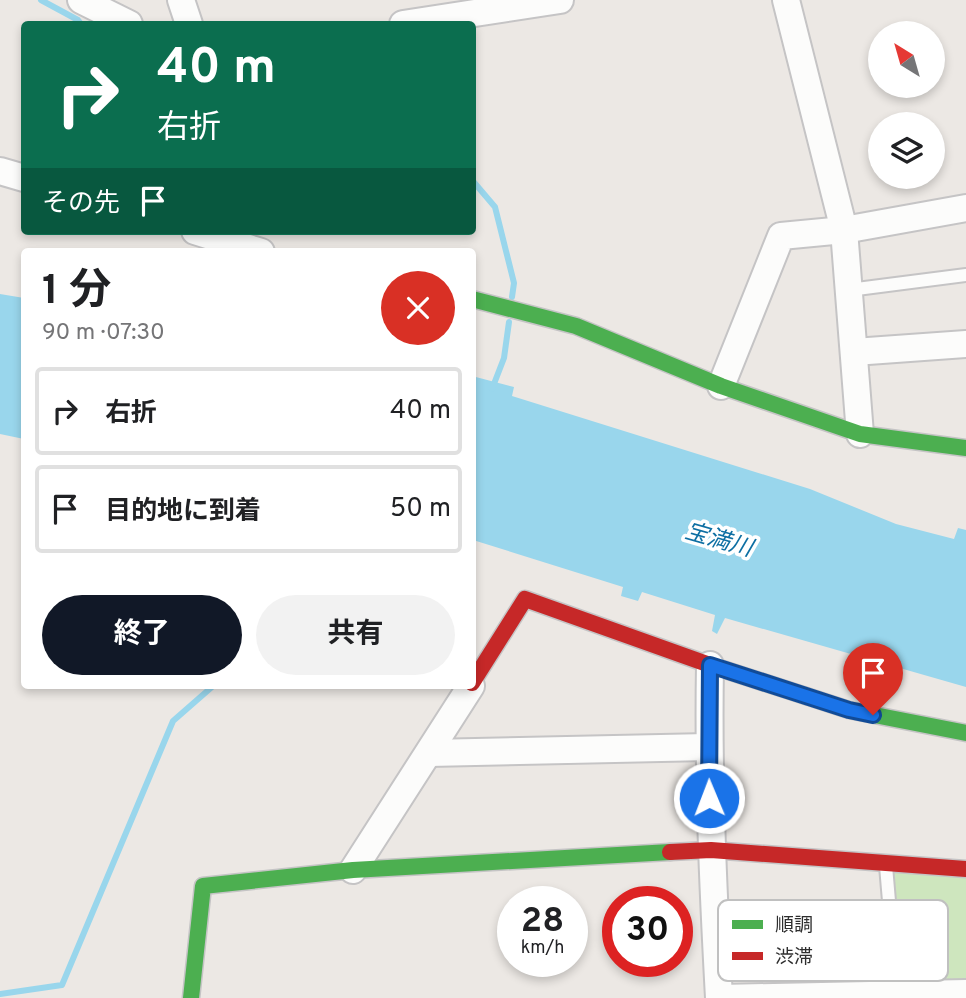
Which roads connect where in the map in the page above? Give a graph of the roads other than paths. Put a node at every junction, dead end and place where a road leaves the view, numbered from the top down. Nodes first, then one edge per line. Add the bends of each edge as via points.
1 (81, 0) edge
2 (181, 0) edge
3 (560, 0) edge
4 (786, 0) edge
5 (123, 21) edge
6 (188, 21) edge
7 (423, 21) edge
8 (0, 171) edge
9 (21, 177) edge
10 (966, 208) edge
11 (844, 230) junction
12 (208, 235) edge
13 (248, 248) edge
14 (966, 275) edge
15 (849, 290) junction
16 (476, 300) edge
17 (966, 344) edge
18 (854, 352) junction
19 (722, 386) junction
20 (860, 434) junction
21 (966, 448) edge
22 (710, 665) junction
23 (476, 679) edge
24 (470, 689) edge
25 (966, 733) edge
26 (708, 747) junction
27 (429, 754) junction
28 (711, 850) junction
29 (886, 863) junction
30 (966, 869) edge
31 (353, 870) junction
32 (889, 900) edge
33 (718, 965) edge
34 (896, 981) edge
35 (966, 993) edge
36 (897, 995) junction
37 (191, 998) edge
38 (720, 998) edge

1 - 5 street
2 - 6 street
3 - 7 street
4 - 11 street
8 - 9 street
10 - 11 street
11 - 15 street
11 - 19 street via 781,236
12 - 13 street
14 - 15 lane
15 - 18 street
16 - 19 street via 576,326
17 - 18 street
18 - 20 street
19 - 20 street
20 - 21 street
22 - 23 street via 525,599
22 - 25 street via 849,710
22 - 26 street
24 - 27 street
26 - 27 street
26 - 28 street
27 - 31 street
28 - 29 street
28 - 31 street
28 - 33 street
29 - 30 street
29 - 32 lane
31 - 37 street via 203,886
34 - 36 lane
35 - 36 street
36 - 38 street

